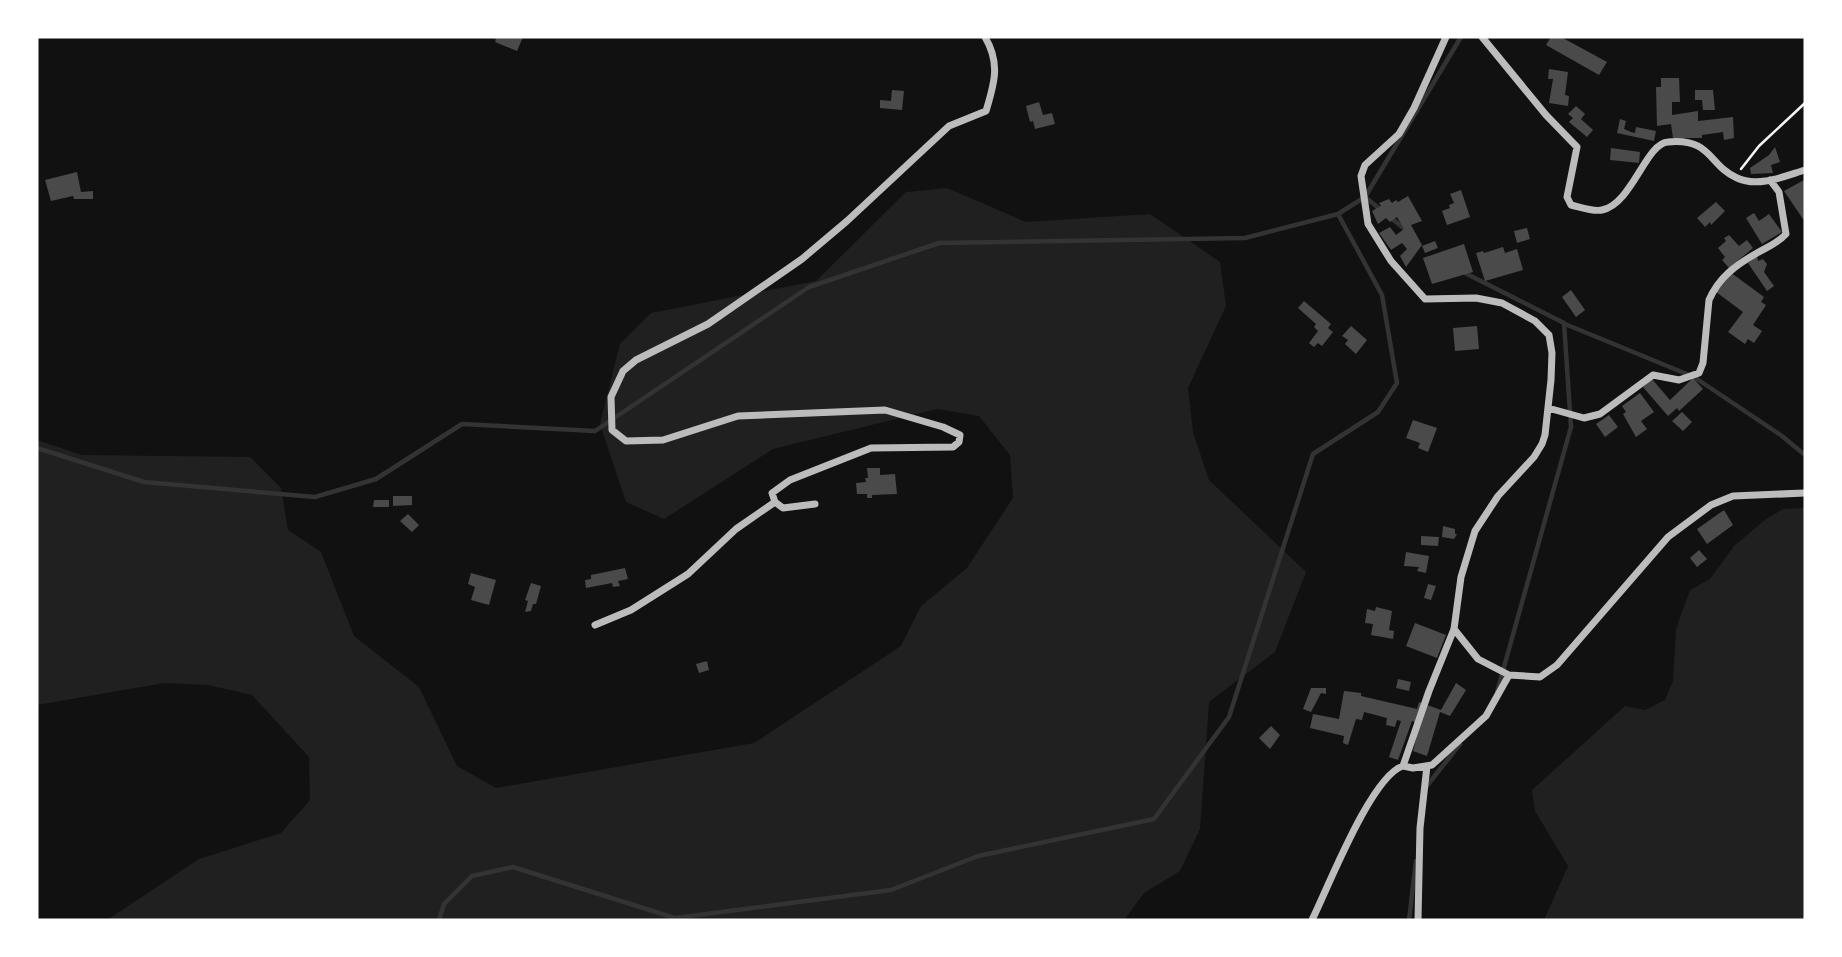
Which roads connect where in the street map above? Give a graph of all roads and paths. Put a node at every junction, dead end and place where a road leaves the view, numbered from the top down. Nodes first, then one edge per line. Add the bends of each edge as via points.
1 (985, 37) edge
2 (1446, 37) edge
3 (1482, 37) edge
4 (1805, 103) edge
5 (1805, 170) edge
6 (1734, 177) junction
7 (1770, 180) junction
8 (1548, 408) junction
9 (1805, 493) edge
10 (775, 502) junction
11 (815, 504) dead end
12 (595, 625) dead end
13 (1454, 629) junction
14 (1509, 675) junction
15 (1403, 766) junction
16 (1427, 766) junction
17 (1312, 920) edge
18 (1418, 920) edge

1 - 10 street via 996,78 986,111 949,126 802,259 708,324 636,360 623,371 611,397 612,429 626,442 663,440 738,416 885,410 960,435 953,447 871,447 790,480 772,493
2 - 8 street via 1399,134 1365,165 1361,176 1368,224 1391,261 1424,299 1476,298 1502,303 1535,321 1549,335
3 - 6 street via 1577,148 1567,197 1571,205 1602,211 1616,202 1658,146 1668,142 1705,149
4 - 6 path
5 - 7 street
6 - 7 street via 1751,182
7 - 8 street via 1779,192 1786,234 1733,267 1713,290 1699,373 1679,380 1653,375 1591,418
8 - 13 street via 1542,444 1475,531 1461,577
9 - 14 street via 1733,496 1711,505 1668,537 1557,665 1539,677
10 - 11 street via 783,508
10 - 12 street via 736,529 688,574 631,610
13 - 14 street via 1478,659
13 - 15 street
14 - 16 street via 1486,716
15 - 16 street
15 - 17 street via 1389,775 1366,806
16 - 18 street

